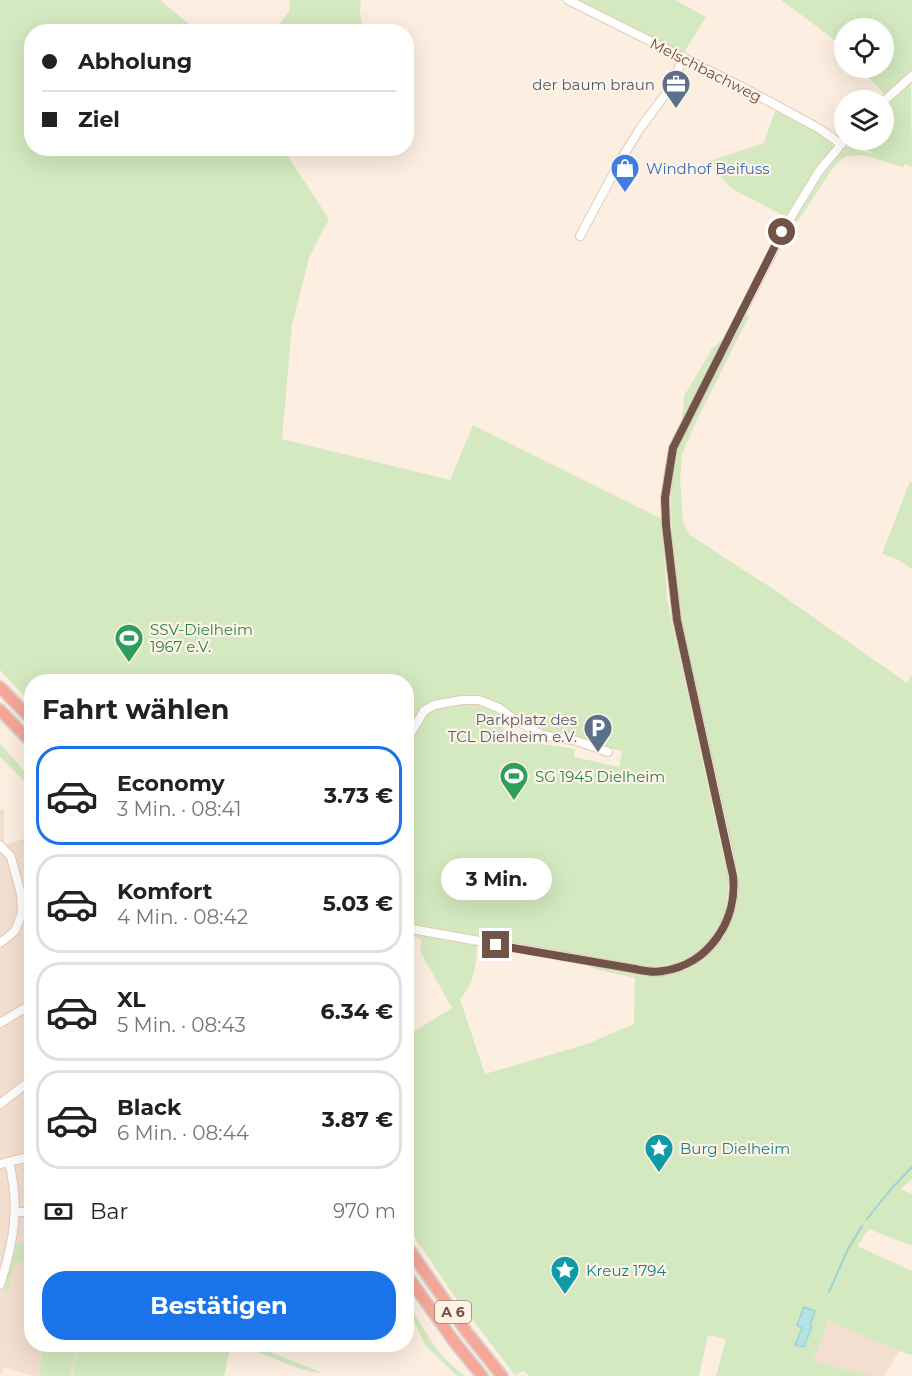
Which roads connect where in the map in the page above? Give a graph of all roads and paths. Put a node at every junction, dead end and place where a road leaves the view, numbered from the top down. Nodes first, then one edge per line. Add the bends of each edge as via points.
1 (568, 0) edge
2 (684, 57) junction
3 (912, 76) edge
4 (894, 92) edge
5 (834, 137) edge
6 (836, 150) edge
7 (580, 236) dead end
8 (0, 687) edge
9 (0, 710) edge
10 (24, 712) edge
11 (414, 728) edge
12 (24, 735) edge
13 (608, 752) dead end
14 (0, 845) edge
15 (24, 893) edge
16 (21, 894) junction
17 (414, 930) edge
18 (0, 944) edge
19 (24, 1009) edge
20 (0, 1023) edge
21 (24, 1085) edge
22 (0, 1104) edge
23 (24, 1158) edge
24 (9, 1162) junction
25 (0, 1164) edge
26 (16, 1212) junction
27 (24, 1212) edge
28 (414, 1256) edge
29 (0, 1285) edge
30 (414, 1285) edge
31 (482, 1376) edge
32 (502, 1376) edge

1 - 2 street, Melschbachweg
2 - 5 street, Melschbachweg
2 - 7 street via 668,91 620,161
3 - 4 street
6 - 17 street via 819,171 777,243 673,448 668,474 666,525 677,620 734,887 729,915 720,933 697,958 683,966 656,972
8 - 10 highway
9 - 12 highway
11 - 13 street via 424,711 434,705 479,700 542,735
14 - 16 street via 11,857
15 - 16 street
16 - 18 street via 22,913 15,931
19 - 20 street
21 - 22 street
23 - 24 street
24 - 25 street
24 - 26 street
26 - 27 street
26 - 29 street
28 - 32 highway, A 6
30 - 31 highway, A 6

